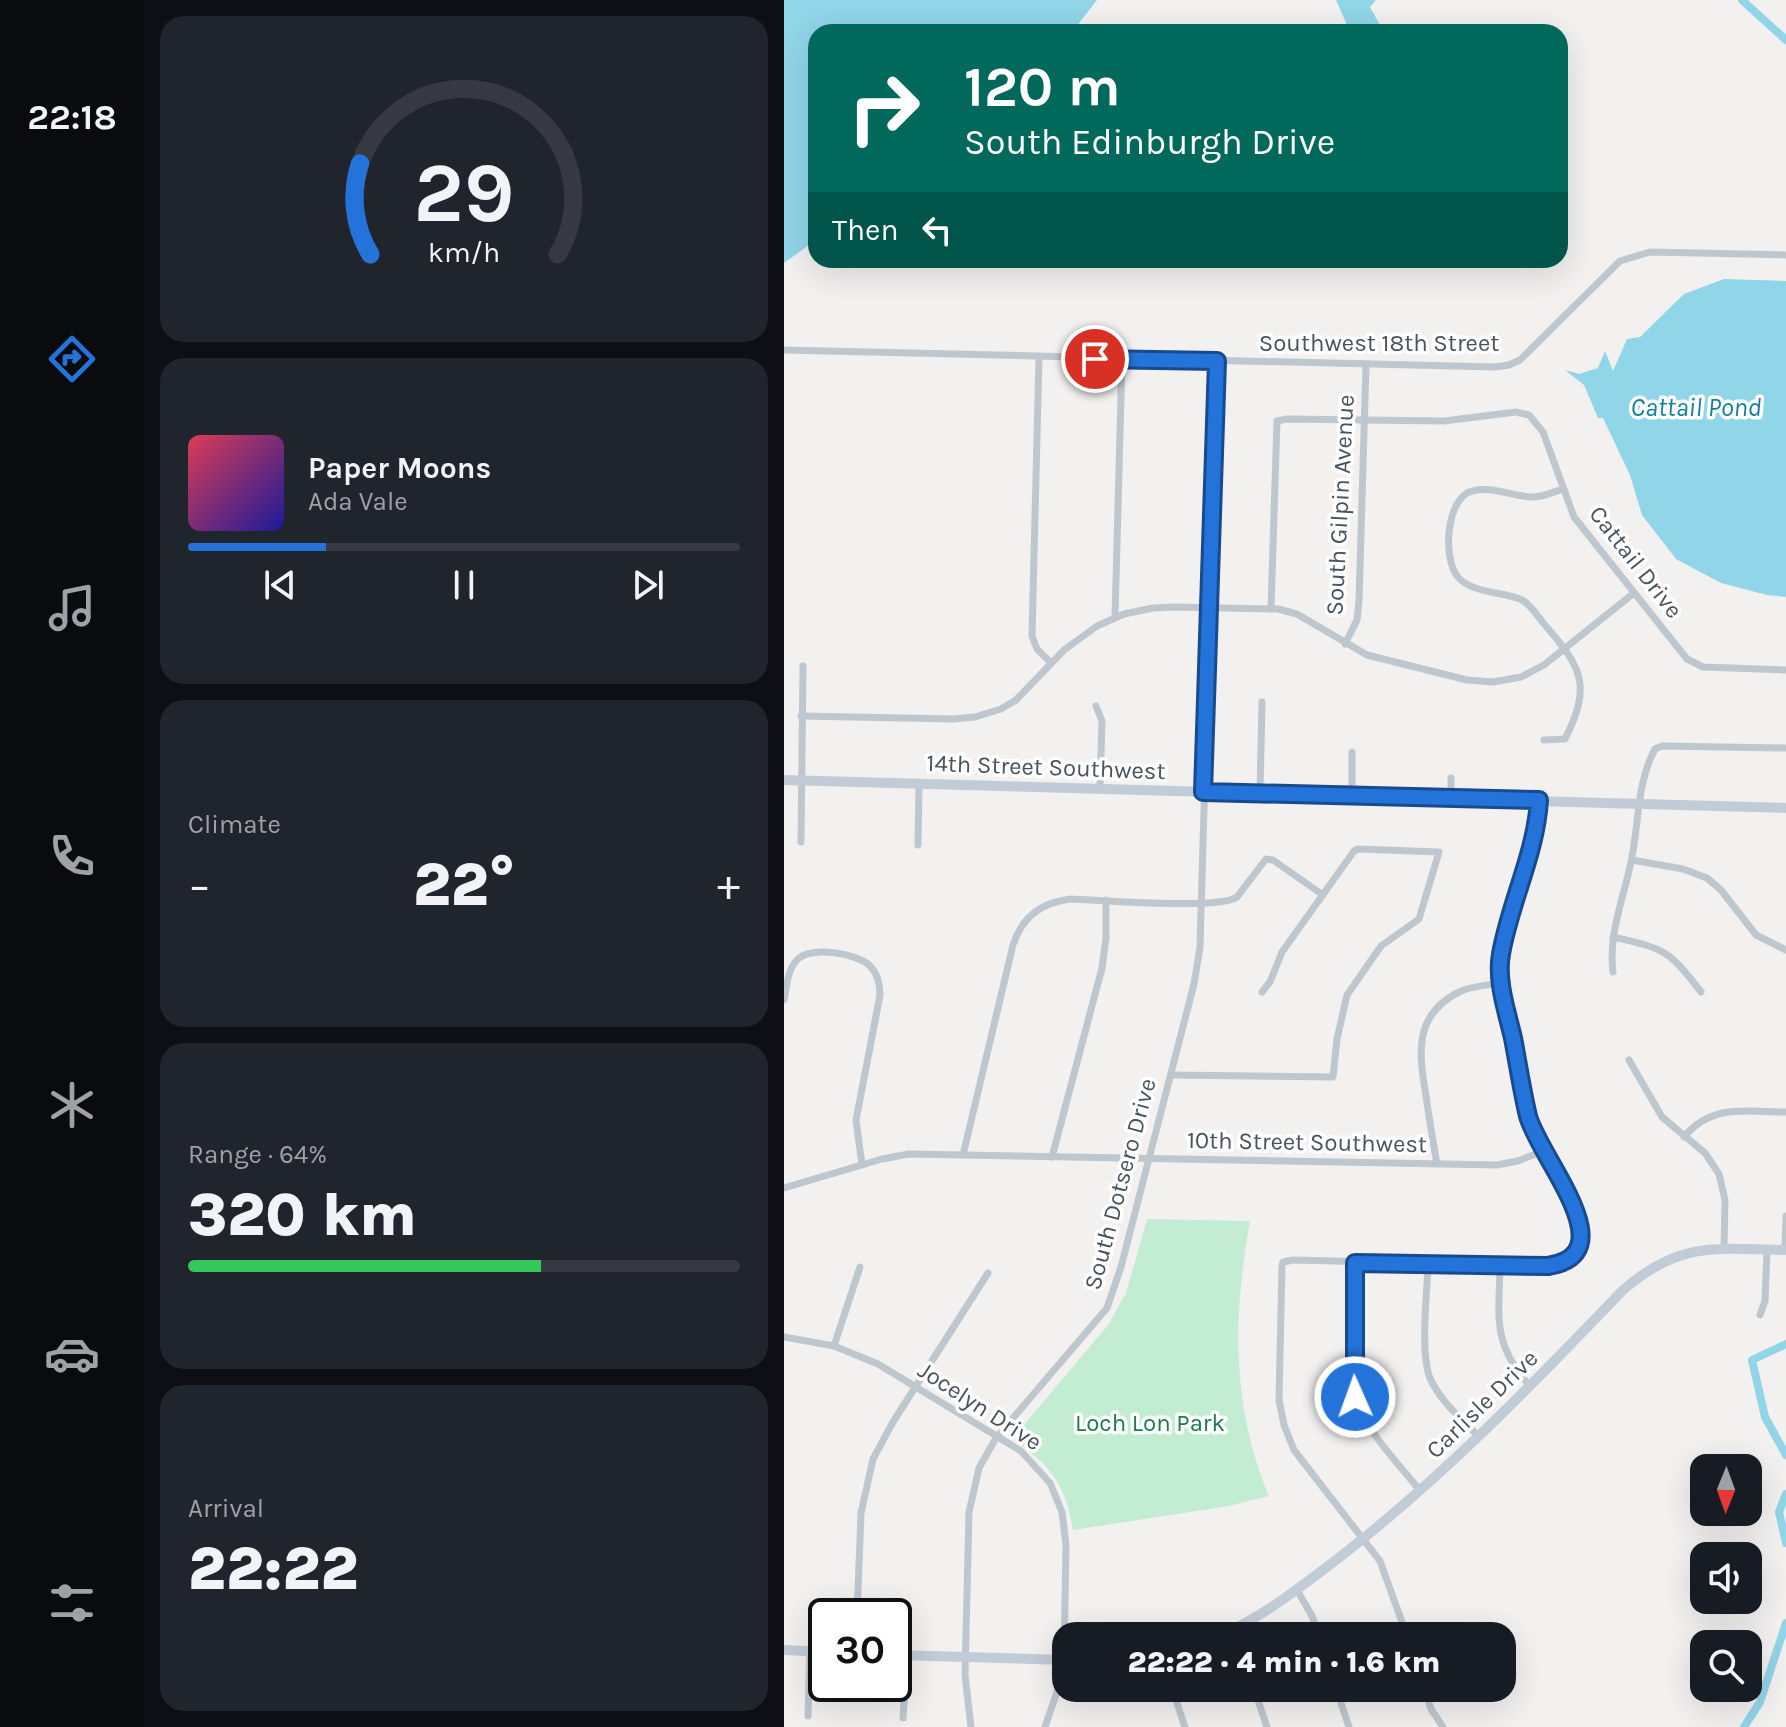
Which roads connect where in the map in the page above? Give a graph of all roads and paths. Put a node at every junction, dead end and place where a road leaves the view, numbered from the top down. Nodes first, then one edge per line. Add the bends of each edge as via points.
1 (1786, 255) edge
2 (784, 350) edge
3 (1039, 357) junction
4 (1122, 360) junction
5 (1217, 361) junction
6 (1366, 365) junction
7 (1364, 421) junction
8 (1563, 489) junction
9 (1634, 593) junction
10 (1208, 608) junction
11 (1271, 609) junction
12 (1115, 617) junction
13 (1345, 644) junction
14 (1564, 648) junction
15 (1051, 663) junction
16 (803, 666) dead end
17 (1786, 670) edge
18 (1262, 702) dead end
19 (1096, 706) dead end
20 (801, 716) junction
21 (1544, 740) dead end
22 (1786, 748) edge
23 (1352, 752) dead end
24 (1451, 778) dead end
25 (784, 780) edge
26 (802, 781) junction
27 (919, 784) junction
28 (1100, 789) junction
29 (1203, 792) junction
30 (1260, 793) junction
31 (1352, 796) junction
32 (1451, 798) junction
33 (1539, 800) junction
34 (1639, 804) junction
35 (1786, 808) edge
36 (801, 842) dead end
37 (918, 845) dead end
38 (1632, 860) junction
39 (1323, 895) junction
40 (1106, 900) junction
41 (1200, 903) junction
42 (1613, 937) junction
43 (1786, 950) edge
44 (1613, 972) dead end
45 (1502, 983) junction
46 (1262, 992) dead end
47 (1701, 992) dead end
48 (784, 1000) edge
49 (1629, 1060) dead end
50 (1171, 1075) junction
51 (1786, 1112) edge
52 (1684, 1137) junction
53 (1543, 1151) junction
54 (963, 1155) junction
55 (1052, 1157) junction
56 (1149, 1159) junction
57 (1437, 1164) junction
58 (862, 1165) junction
59 (784, 1188) edge
60 (1786, 1216) edge
61 (1724, 1248) junction
62 (1767, 1250) junction
63 (1786, 1250) edge
64 (1355, 1263) junction
65 (1428, 1265) junction
66 (1500, 1266) junction
67 (860, 1267) dead end
68 (988, 1273) dead end
69 (1760, 1315) dead end
70 (784, 1337) edge
71 (834, 1346) junction
72 (1529, 1385) junction
73 (916, 1387) junction
74 (1478, 1436) junction
75 (996, 1438) junction
76 (1420, 1491) junction
77 (1364, 1539) junction
78 (1297, 1590) junction
79 (858, 1598) edge
80 (1065, 1622) edge
81 (1251, 1622) edge
82 (1314, 1622) edge
83 (1402, 1622) edge
84 (784, 1650) edge
85 (808, 1651) edge
86 (912, 1655) edge
87 (965, 1655) junction
88 (1052, 1659) edge
89 (808, 1702) edge
90 (904, 1702) edge
91 (1054, 1702) edge
92 (1177, 1702) edge
93 (1259, 1702) edge
94 (1341, 1702) edge
95 (1429, 1702) edge
96 (808, 1716) dead end
97 (903, 1718) dead end
98 (971, 1727) edge
99 (1045, 1727) edge
100 (1185, 1727) edge
101 (1267, 1727) edge
102 (1349, 1727) edge
103 (1443, 1727) edge

1 - 6 street, Southwest 18th Street via 1633,256 1620,261 1509,365
2 - 3 street, Southwest 18th Street
3 - 4 street, Southwest 18th Street
3 - 15 street via 1032,636
4 - 5 street, Southwest 18th Street
4 - 12 street
5 - 6 street, Southwest 18th Street
5 - 10 street, South Dotsero Drive
6 - 7 street, South Gilpin Avenue
7 - 8 street, Cattail Drive via 1529,415 1543,432
7 - 11 street via 1276,423
7 - 13 street, South Gilpin Avenue via 1358,614
8 - 9 street, Cattail Drive via 1577,521
8 - 14 street via 1535,497 1482,489 1465,495 1452,515 1450,556 1459,579 1524,601
9 - 14 street
9 - 17 street, Cattail Drive via 1697,666
10 - 11 street
10 - 12 street via 1153,608
10 - 29 street, South Dotsero Drive
11 - 13 street via 1297,614
12 - 15 street
13 - 14 street via 1380,659 1485,682 1529,674
14 - 21 street via 1580,675 1581,698 1565,739
15 - 20 street via 1016,700 975,717
16 - 20 street
18 - 30 street
19 - 28 street via 1102,721
20 - 26 street
22 - 34 street via 1659,747 1651,756
23 - 31 street
24 - 32 street
25 - 26 main road, 14th Street Southwest
26 - 27 main road, 14th Street Southwest
26 - 36 street
27 - 28 main road, 14th Street Southwest
27 - 37 street
28 - 29 main road, 14th Street Southwest
29 - 30 main road, 14th Street Southwest
29 - 41 street, South Dotsero Drive
30 - 31 main road, 14th Street Southwest
31 - 32 main road, 14th Street Southwest
32 - 33 main road, 14th Street Southwest
33 - 34 main road, 14th Street Southwest
33 - 45 street via 1537,826 1500,958
34 - 35 main road, 14th Street Southwest
34 - 38 street
38 - 42 street
38 - 43 street via 1707,878 1756,935
39 - 41 street via 1266,859 1233,900
39 - 46 street via 1282,952
39 - 50 street via 1358,849 1440,854 1419,919 1381,946 1347,995 1335,1075
40 - 41 street
40 - 54 street via 1051,903 1021,927
40 - 55 street via 1102,968
41 - 50 street, South Dotsero Drive via 1200,947
42 - 44 street
42 - 47 street via 1666,953
45 - 53 street via 1528,1116
45 - 57 street via 1461,991 1437,1008 1425,1025 1420,1059
48 - 58 street via 800,957 816,951 857,958 878,978 880,995 856,1120
49 - 52 street via 1662,1117
50 - 56 street, South Dotsero Drive
51 - 52 street via 1720,1112 1702,1119
52 - 61 street via 1713,1163 1722,1182
53 - 57 street, 10th Street Southwest via 1497,1165
53 - 66 street via 1579,1215 1579,1249 1560,1264
54 - 55 street, 10th Street Southwest
54 - 58 street, 10th Street Southwest via 909,1154
55 - 56 street, 10th Street Southwest
56 - 57 street, 10th Street Southwest
56 - 75 street, South Dotsero Drive via 1107,1308
58 - 59 street, 10th Street Southwest
60 - 63 street
61 - 62 main road, Carlisle Drive
61 - 72 main road, Carlisle Drive via 1688,1251 1649,1270
62 - 63 main road, Carlisle Drive
62 - 69 street
64 - 65 street
64 - 76 street via 1355,1397 1364,1418
64 - 77 street via 1282,1264 1279,1400 1294,1450
65 - 66 street
65 - 74 street via 1429,1375 1449,1407
66 - 72 street via 1500,1336 1509,1360
67 - 71 street
68 - 73 street
70 - 71 street, Jocelyn Drive
71 - 73 street, Jocelyn Drive
72 - 74 main road, Carlisle Drive
73 - 75 street, Jocelyn Drive
73 - 79 street via 867,1477
74 - 76 main road, Carlisle Drive
75 - 80 street, Jocelyn Drive via 1021,1451 1055,1492 1066,1545
75 - 87 street, South Dotsero Drive via 979,1468 969,1512
76 - 77 main road, Carlisle Drive
77 - 78 main road, Carlisle Drive
77 - 83 street via 1385,1571
78 - 81 main road, Carlisle Drive
78 - 82 street
84 - 85 main road
86 - 87 main road
87 - 88 main road
87 - 98 street, South Dotsero Drive
89 - 96 street
90 - 97 street
91 - 99 street, Jocelyn Drive
92 - 100 street
93 - 101 street
94 - 102 street
95 - 103 street

